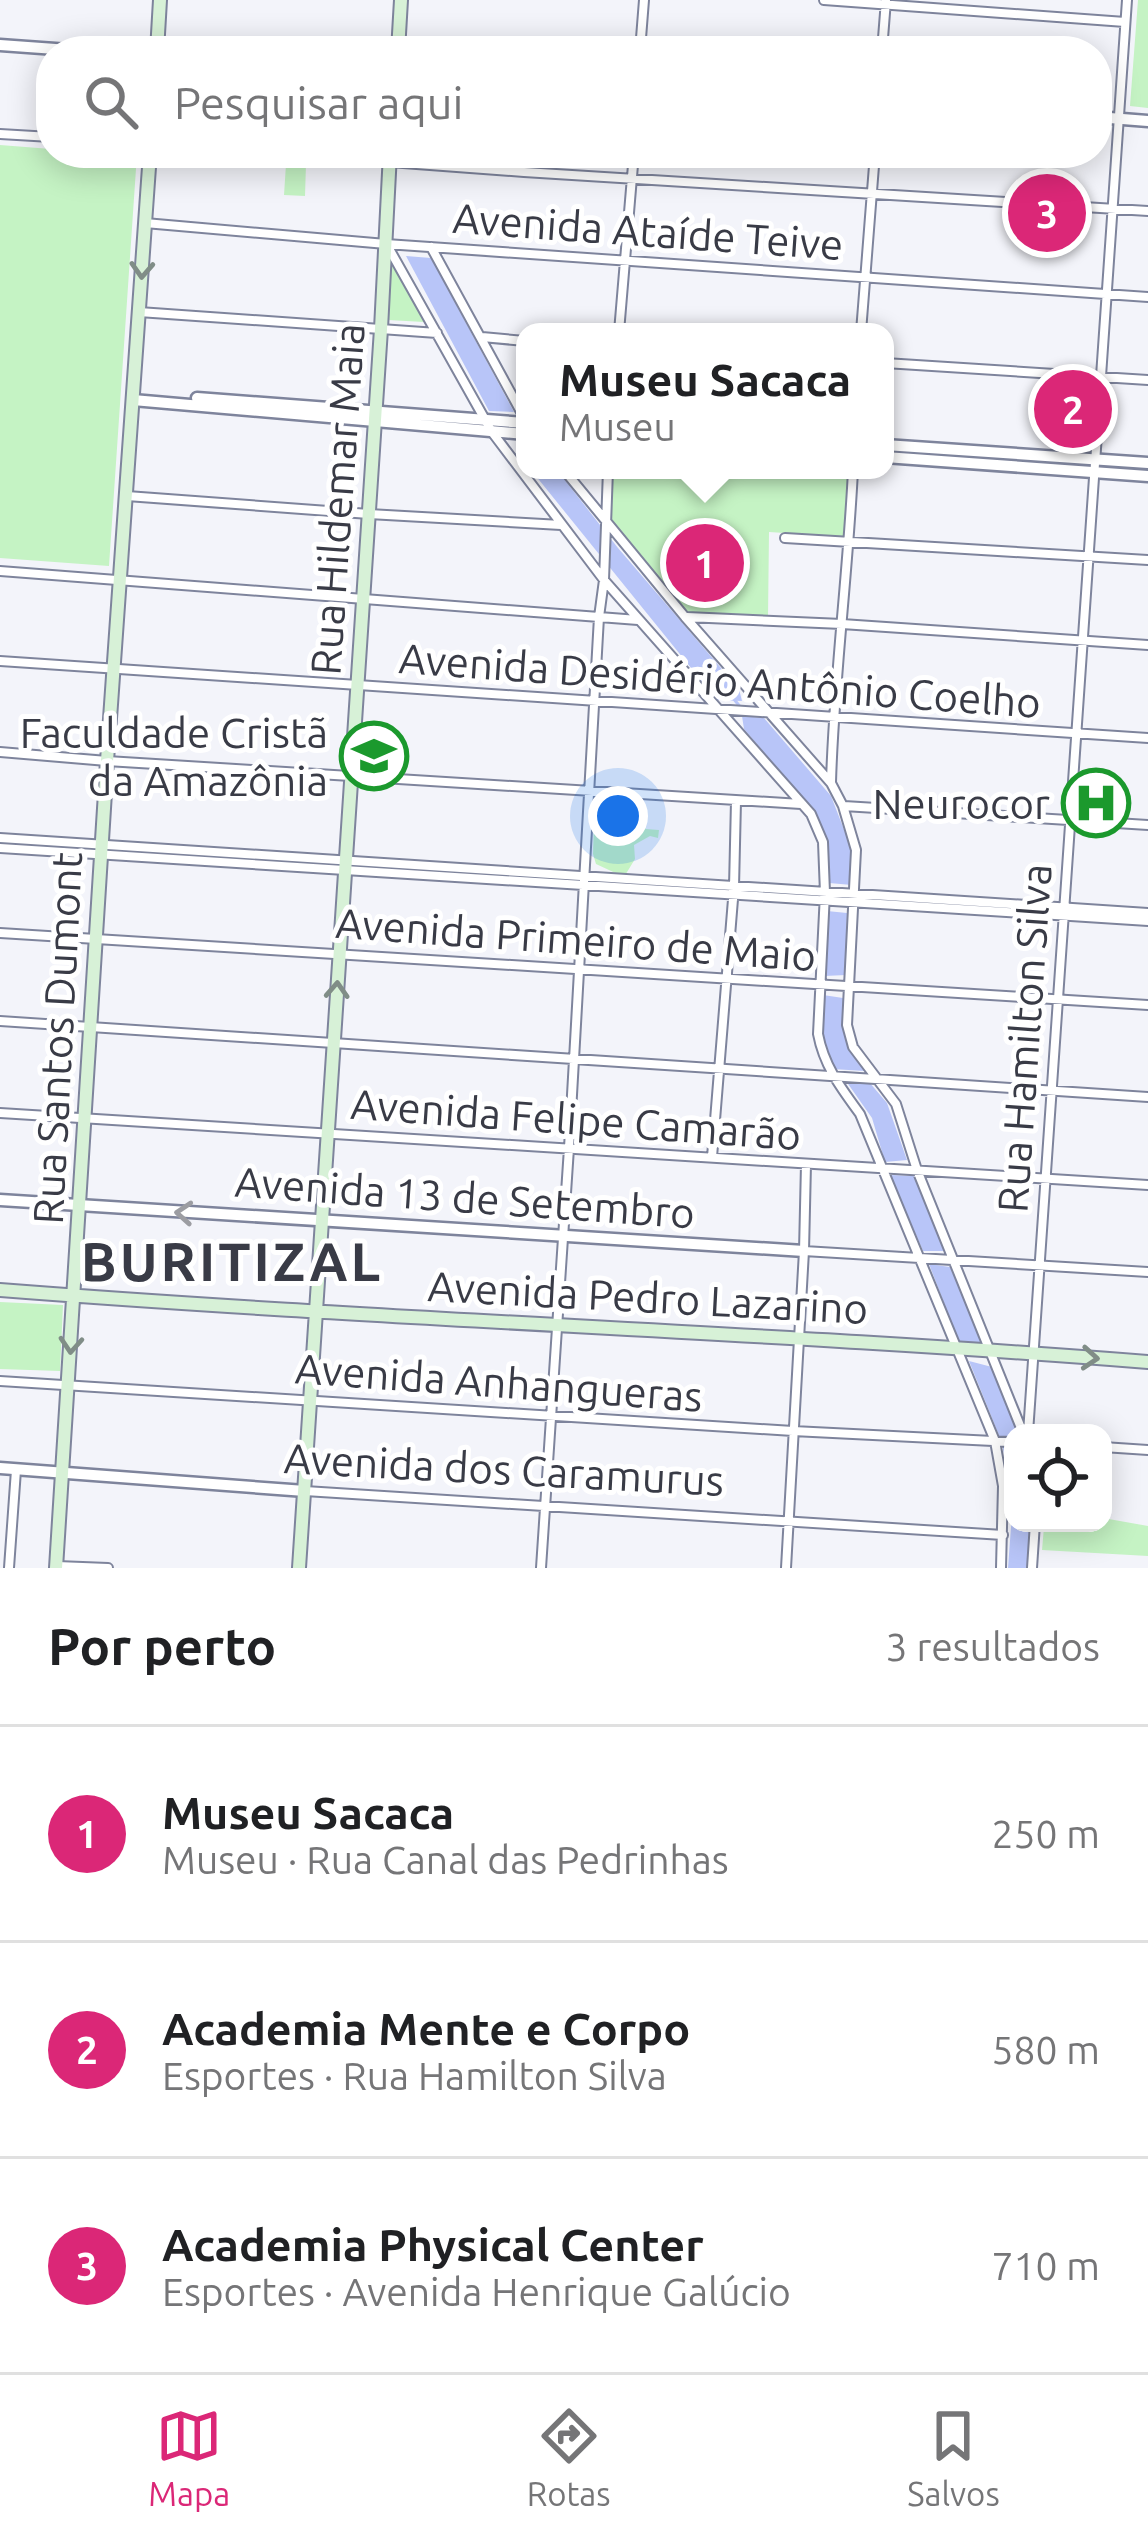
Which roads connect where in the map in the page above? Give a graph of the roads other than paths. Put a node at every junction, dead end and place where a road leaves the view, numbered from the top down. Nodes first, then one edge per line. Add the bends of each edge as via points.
1 (160, 0) edge
2 (401, 0) edge
3 (644, 0) edge
4 (824, 0) edge
5 (1127, 0) edge
6 (885, 2) edge
7 (1126, 22) junction
8 (158, 36) edge
9 (399, 36) edge
10 (641, 36) edge
11 (883, 36) edge
12 (0, 45) edge
13 (36, 48) edge
14 (1112, 118) edge
15 (1119, 119) junction
16 (1148, 121) edge
17 (0, 134) edge
18 (36, 136) edge
19 (149, 168) edge
20 (390, 168) edge
21 (511, 168) edge
22 (633, 168) edge
23 (874, 168) edge
24 (632, 178) junction
25 (873, 193) junction
26 (1114, 208) junction
27 (1148, 211) edge
28 (145, 223) junction
29 (386, 244) junction
30 (431, 247) junction
31 (626, 259) junction
32 (866, 275) junction
33 (1107, 294) junction
34 (1148, 297) edge
35 (139, 312) junction
36 (620, 323) edge
37 (862, 323) edge
38 (381, 329) junction
39 (439, 333) junction
40 (481, 337) junction
41 (516, 340) edge
42 (894, 364) edge
43 (1101, 377) junction
44 (1148, 380) edge
45 (134, 396) junction
46 (516, 410) edge
47 (376, 416) junction
48 (516, 425) edge
49 (494, 426) junction
50 (894, 447) edge
51 (894, 457) edge
52 (516, 458) edge
53 (979, 458) junction
54 (1148, 464) edge
55 (1095, 466) junction
56 (1148, 476) edge
57 (530, 479) edge
58 (571, 479) edge
59 (607, 479) edge
60 (852, 479) edge
61 (126, 496) junction
62 (369, 514) junction
63 (604, 523) junction
64 (562, 525) junction
65 (784, 538) dead end
66 (849, 540) junction
67 (1088, 555) junction
68 (1148, 560) edge
69 (0, 571) edge
70 (120, 578) junction
71 (604, 580) junction
72 (364, 598) junction
73 (599, 617) junction
74 (685, 617) junction
75 (640, 621) junction
76 (842, 624) junction
77 (1082, 639) junction
78 (1148, 645) edge
79 (0, 662) edge
80 (114, 670) junction
81 (358, 686) junction
82 (594, 703) junction
83 (718, 708) junction
84 (768, 710) junction
85 (833, 715) junction
86 (1076, 732) junction
87 (1148, 738) edge
88 (0, 752) edge
89 (107, 761) junction
90 (351, 777) junction
91 (831, 783) junction
92 (591, 792) junction
93 (736, 801) junction
94 (801, 804) junction
95 (843, 806) junction
96 (1069, 820) junction
97 (1148, 825) edge
98 (0, 838) edge
99 (22, 845) junction
100 (0, 848) edge
101 (102, 850) junction
102 (344, 866) junction
103 (584, 881) junction
104 (733, 891) junction
105 (828, 898) junction
106 (851, 899) junction
107 (1063, 912) junction
108 (1148, 917) edge
109 (0, 933) edge
110 (98, 938) junction
111 (339, 954) junction
112 (579, 969) junction
113 (725, 978) junction
114 (822, 986) junction
115 (847, 988) junction
116 (1057, 998) junction
117 (1148, 1005) edge
118 (0, 1021) edge
119 (92, 1028) junction
120 (334, 1044) junction
121 (574, 1060) junction
122 (719, 1069) junction
123 (834, 1076) junction
124 (871, 1078) junction
125 (1052, 1091) junction
126 (1148, 1097) edge
127 (0, 1113) edge
128 (86, 1118) junction
129 (329, 1133) junction
130 (569, 1148) junction
131 (712, 1156) junction
132 (806, 1164) junction
133 (884, 1167) junction
134 (914, 1170) junction
135 (1045, 1177) junction
136 (1148, 1185) edge
137 (0, 1200) edge
138 (80, 1205) junction
139 (322, 1222) junction
140 (563, 1237) junction
141 (804, 1251) junction
142 (921, 1259) junction
143 (948, 1260) junction
144 (1038, 1266) junction
145 (1148, 1272) edge
146 (0, 1290) edge
147 (74, 1296) junction
148 (317, 1310) junction
149 (558, 1327) junction
150 (799, 1338) junction
151 (958, 1348) junction
152 (981, 1349) junction
153 (1032, 1353) junction
154 (1148, 1362) edge
155 (0, 1381) edge
156 (68, 1385) junction
157 (309, 1400) junction
158 (551, 1416) junction
159 (1020, 1424) edge
160 (1026, 1424) edge
161 (794, 1431) junction
162 (996, 1441) junction
163 (1004, 1441) edge
164 (1112, 1448) edge
165 (1148, 1450) edge
166 (0, 1468) edge
167 (16, 1470) junction
168 (61, 1474) junction
169 (305, 1491) junction
170 (545, 1506) junction
171 (788, 1520) junction
172 (1034, 1532) edge
173 (1003, 1535) junction
174 (56, 1567) edge
175 (9, 1568) edge
176 (108, 1568) edge
177 (299, 1568) edge
178 (541, 1568) edge
179 (785, 1568) edge
180 (1001, 1568) edge
181 (1032, 1568) edge

1 - 8 main road
2 - 9 main road
3 - 10 street
4 - 6 street
5 - 7 street, Rua Hamilton Silva
6 - 7 street
6 - 11 street
7 - 15 street, Rua Hamilton Silva
12 - 13 street
14 - 15 street
15 - 16 street
15 - 26 street, Rua Hamilton Silva
17 - 18 street
19 - 28 main road, Rua Santos Dumont
20 - 29 main road, Rua Hildemar Maia
21 - 24 street
22 - 24 street
23 - 25 street
24 - 25 street
24 - 31 street
25 - 26 street
25 - 32 street
26 - 27 street
26 - 33 street, Rua Hamilton Silva
28 - 29 street, Avenida Ataíde Teive
28 -> 35 main road, Rua Santos Dumont
29 - 30 street, Avenida Ataíde Teive
29 - 38 main road, Rua Hildemar Maia
29 - 39 street
30 - 31 street, Avenida Ataíde Teive
30 - 40 street
31 - 32 street, Avenida Ataíde Teive
31 - 36 street
32 - 33 street, Avenida Ataíde Teive
32 - 37 street
33 - 34 street, Avenida Ataíde Teive
33 - 43 street, Rua Hamilton Silva
35 - 38 street
35 - 45 main road, Rua Santos Dumont
38 - 39 street
38 - 47 main road, Rua Hildemar Maia
39 - 49 street
40 - 41 street
40 - 46 street
42 - 43 street
43 - 44 street
43 - 55 street, Rua Hamilton Silva
45 - 47 street
45 - 61 main road, Rua Santos Dumont
47 - 49 street
47 - 62 main road, Rua Hildemar Maia
48 - 49 street
49 - 52 street
50 - 53 street
51 - 53 street
53 - 55 street
54 - 55 street
55 - 56 street
55 - 67 street, Rua Hamilton Silva
57 - 64 street
58 - 63 street
59 - 63 street
60 - 66 street
61 - 62 street
61 - 70 main road, Rua Santos Dumont
62 - 64 street
62 - 72 main road, Rua Hildemar Maia
63 - 71 street
63 - 74 street
64 - 71 street
65 - 66 street
66 - 67 street
66 - 76 street
67 - 68 street
67 - 77 street, Rua Hamilton Silva
69 - 70 street
70 - 72 street
70 - 80 main road, Rua Santos Dumont
71 - 73 street
71 - 75 street
72 - 73 street
72 - 81 main road, Rua Hildemar Maia
73 - 75 street
73 - 82 street
74 - 76 street
74 - 84 street
75 - 83 street
76 - 77 street
76 - 85 street
77 - 78 street
77 - 86 street, Rua Hamilton Silva
79 - 80 street, Avenida Desidério Antônio Coelho
80 - 81 street, Avenida Desidério Antônio Coelho
80 - 89 main road, Rua Santos Dumont
81 - 82 street, Avenida Desidério Antônio Coelho
81 - 90 main road, Rua Hildemar Maia
82 - 83 street, Avenida Desidério Antônio Coelho
82 - 92 street
83 - 84 street, Avenida Desidério Antônio Coelho
83 - 94 street
84 - 85 street, Avenida Desidério Antônio Coelho
84 - 91 street
85 - 86 street, Avenida Desidério Antônio Coelho
85 - 91 street
86 - 87 street, Avenida Desidério Antônio Coelho
86 - 96 street, Rua Hamilton Silva
88 - 89 street
89 - 90 street
89 - 101 main road, Rua Santos Dumont
90 - 92 street
90 - 102 main road, Rua Hildemar Maia
91 - 95 street
92 - 93 street
92 - 103 street
93 - 94 street
93 - 104 street
94 - 105 street via 823,842
95 - 96 street
95 - 106 street via 856,850
96 - 97 street
96 - 107 street, Rua Hamilton Silva
98 - 99 street
99 - 100 street
99 - 101 street
101 - 102 street
101 - 110 main road, Rua Santos Dumont
102 - 103 street
102 - 111 main road, Rua Hildemar Maia
103 - 104 street
103 - 112 street
104 - 105 street
104 - 113 street
105 - 106 street
105 - 114 street
106 - 107 street
106 - 115 street
107 - 108 street
107 - 116 street, Rua Hamilton Silva
109 - 110 street, Avenida Primeiro de Maio
110 - 111 street, Avenida Primeiro de Maio
110 - 119 main road, Rua Santos Dumont
111 - 112 street, Avenida Primeiro de Maio
120 -> 111 main road, Rua Hildemar Maia
112 - 113 street, Avenida Primeiro de Maio
112 - 121 street
113 - 114 street, Avenida Primeiro de Maio
113 - 122 street
114 - 115 street, Avenida Primeiro de Maio
114 - 123 street via 818,1034
115 - 116 street, Avenida Primeiro de Maio
115 - 124 street via 847,1025
116 - 117 street, Avenida Primeiro de Maio
116 - 125 street, Rua Hamilton Silva
118 - 119 street
119 - 120 street
119 - 128 main road, Rua Santos Dumont
120 - 121 street
120 - 129 main road, Rua Hildemar Maia
121 - 122 street
121 - 130 street
122 - 123 street
122 - 131 street
123 - 124 street
123 - 133 street
124 - 125 street
124 - 134 street via 896,1104
125 - 126 street
125 - 135 street, Rua Hamilton Silva
127 - 128 street, Avenida Felipe Camarão
128 - 129 street, Avenida Felipe Camarão
128 - 138 main road, Rua Santos Dumont
129 - 130 street, Avenida Felipe Camarão
129 - 139 main road, Rua Hildemar Maia
130 - 131 street, Avenida Felipe Camarão
130 - 140 street
131 - 132 street, Avenida Felipe Camarão
132 - 133 street, Avenida Felipe Camarão
132 - 141 street
133 - 134 street, Avenida Felipe Camarão
133 - 142 street
134 - 135 street, Avenida Felipe Camarão
134 - 143 street
135 - 136 street, Avenida Felipe Camarão
135 - 144 street, Rua Hamilton Silva
137 - 138 street, Avenida 13 de Setembro
139 -> 138 street, Avenida 13 de Setembro
138 - 147 main road, Rua Santos Dumont
139 - 140 street, Avenida 13 de Setembro
139 - 148 main road, Rua Hildemar Maia
140 - 141 street, Avenida 13 de Setembro
140 - 149 street
141 - 142 street, Avenida 13 de Setembro
141 - 150 street
142 - 143 street, Avenida 13 de Setembro
142 - 151 street
143 - 144 street
143 - 152 street
144 - 145 street
144 - 153 street, Rua Hamilton Silva
146 - 147 main road, Avenida Pedro Lazarino
147 - 148 main road, Avenida Pedro Lazarino
147 -> 156 main road, Rua Santos Dumont
148 - 149 main road, Avenida Pedro Lazarino
148 - 157 main road, Rua Hildemar Maia
149 - 150 main road, Avenida Pedro Lazarino
149 - 158 street
150 - 151 main road, Avenida Pedro Lazarino
150 - 161 street
151 - 152 main road, Avenida Pedro Lazarino
151 - 162 street
152 - 153 main road, Avenida Pedro Lazarino
152 - 159 street
153 -> 154 main road, Avenida Pedro Lazarino
153 - 160 street, Rua Hamilton Silva
155 - 156 street, Avenida Anhangueras
156 - 157 street, Avenida Anhangueras
156 - 168 main road, Rua Santos Dumont
157 - 158 street, Avenida Anhangueras
157 - 169 main road, Rua Hildemar Maia
158 - 161 street, Avenida Anhangueras
158 - 170 street
161 - 162 street, Avenida Anhangueras
161 - 171 street
162 - 163 street, Avenida Anhangueras
162 - 173 street
164 - 165 street
166 - 167 street, Avenida dos Caramurus
167 - 168 street, Avenida dos Caramurus
167 - 175 street
168 - 169 street, Avenida dos Caramurus
168 - 174 main road, Rua Santos Dumont
169 - 170 street, Avenida dos Caramurus
169 - 177 main road, Rua Hildemar Maia
170 - 171 street, Avenida dos Caramurus
170 - 178 street
171 - 173 street, Avenida dos Caramurus
171 - 179 street
172 - 181 street
173 - 180 street
174 - 176 street

